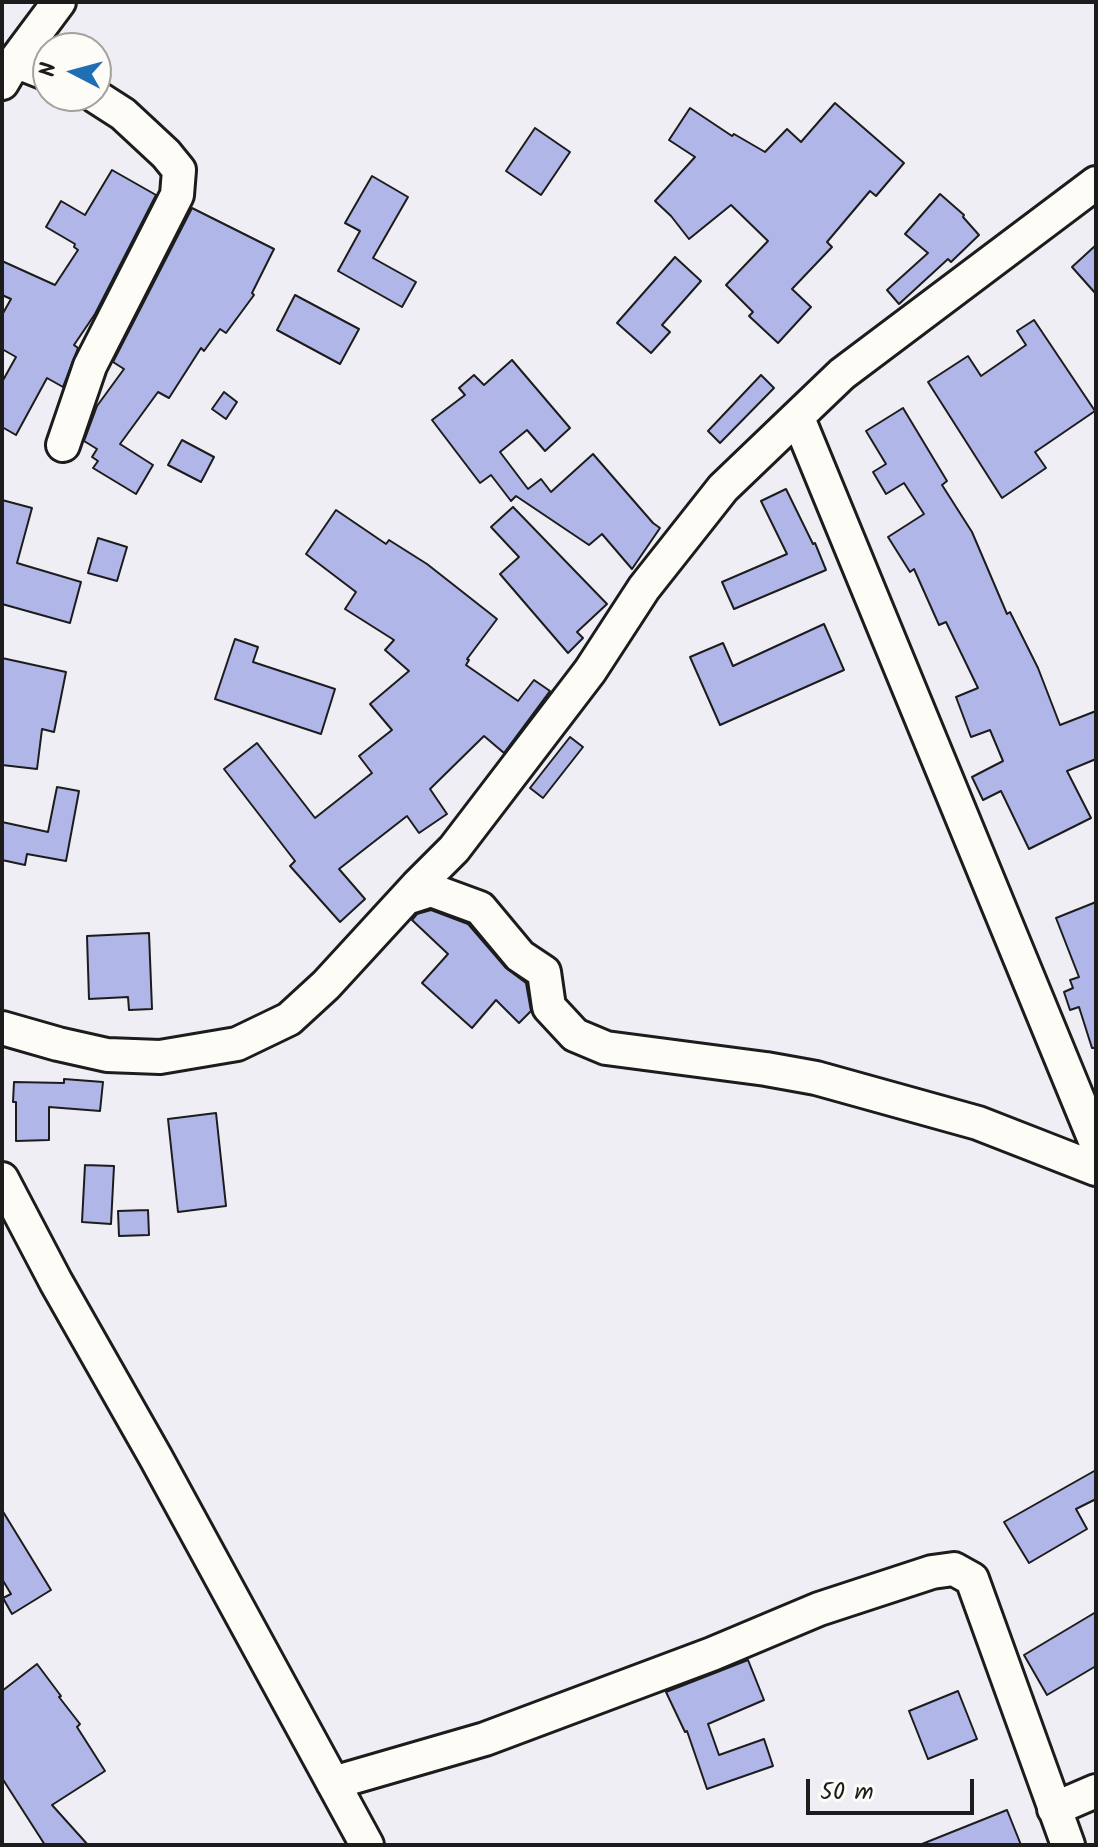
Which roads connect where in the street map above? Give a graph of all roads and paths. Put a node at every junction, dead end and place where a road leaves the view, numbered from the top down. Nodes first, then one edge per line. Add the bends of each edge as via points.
1 (59, 2) edge
2 (8, 72) edge
3 (32, 73) edge
4 (112, 107) edge
5 (1096, 183) edge
6 (798, 418) junction
7 (63, 445) dead end
8 (406, 898) junction
9 (2, 1028) edge
10 (1096, 1143) edge
11 (1096, 1169) edge
12 (5, 1189) edge
13 (333, 1783) junction
14 (1096, 1791) edge
15 (1054, 1809) junction
16 (367, 1845) edge
17 (1068, 1845) edge

1 - 2 street
2 - 3 street
4 - 7 street via 179,170 177,195 90,366
5 - 6 street via 842,374
6 - 8 street via 723,488 454,849
6 - 10 street
8 - 9 street via 289,1019 237,1044 160,1057 107,1055
8 - 11 street via 431,890 480,908 520,956 544,972 549,1007 575,1035 606,1048 816,1078 978,1123
12 - 13 street
13 - 15 street via 485,1739 819,1609 954,1569 972,1579
13 - 16 street
14 - 15 street
15 - 17 street

